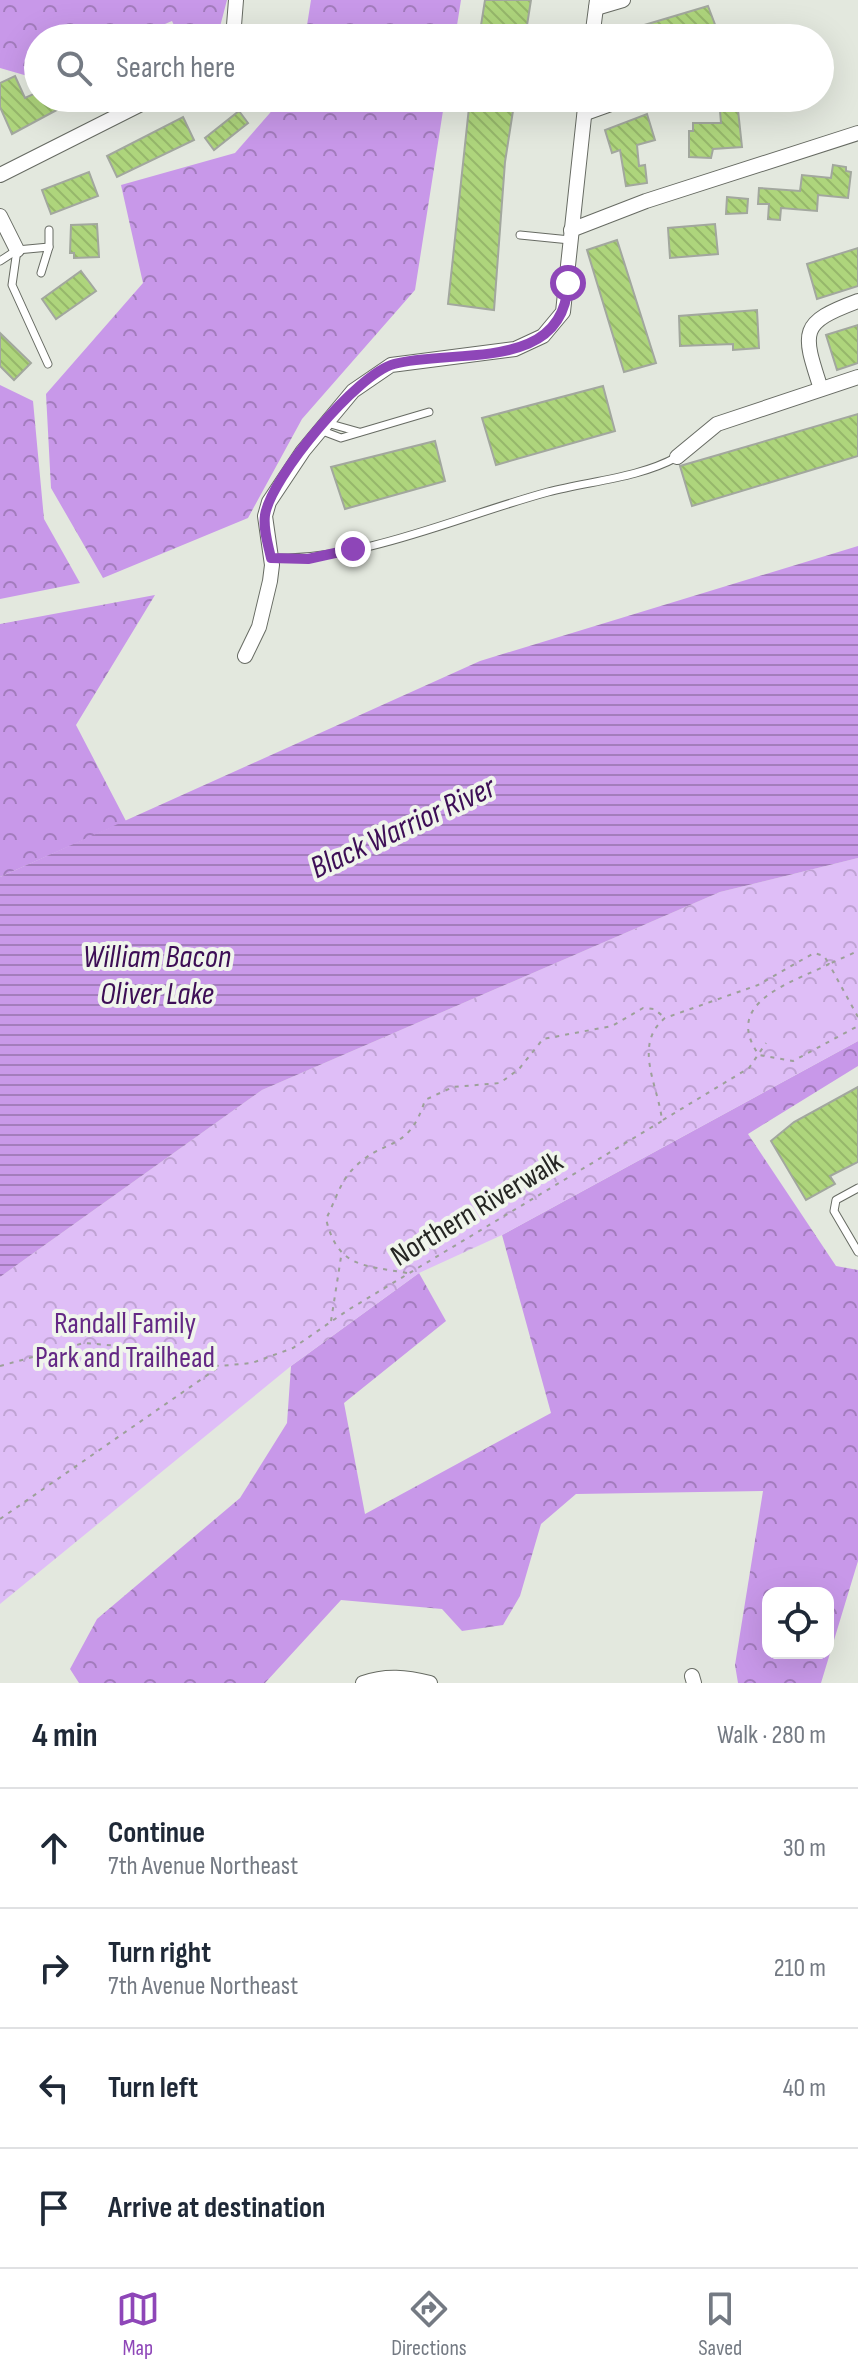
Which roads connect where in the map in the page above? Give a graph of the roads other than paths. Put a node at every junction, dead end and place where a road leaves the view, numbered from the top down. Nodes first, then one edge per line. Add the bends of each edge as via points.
1 (236, 0) edge
2 (622, 0) edge
3 (596, 4) edge
4 (234, 24) edge
5 (594, 24) edge
6 (125, 112) edge
7 (584, 112) edge
8 (600, 112) edge
9 (583, 118) junction
10 (858, 133) edge
11 (0, 175) edge
12 (0, 216) edge
13 (49, 230) dead end
14 (520, 235) dead end
15 (570, 235) junction
16 (49, 247) junction
17 (17, 250) junction
18 (0, 261) edge
19 (41, 273) dead end
20 (858, 301) edge
21 (48, 364) dead end
22 (858, 377) edge
23 (821, 389) junction
24 (429, 412) dead end
25 (323, 426) junction
26 (677, 457) joint
27 (271, 558) junction
28 (245, 656) dead end
29 (858, 1188) edge
30 (858, 1252) edge
31 (363, 1683) edge
32 (430, 1683) edge

1 - 4 street
2 - 3 street
3 - 5 street
6 - 11 street
7 - 9 street
8 - 9 lane
9 - 15 street
10 - 15 street via 646,201
12 - 17 street
13 - 16 lane
14 - 15 lane
15 - 25 street via 567,301 543,336 484,356 391,365 353,391
16 - 17 lane
16 - 19 lane
17 - 18 lane
17 - 21 lane via 12,285
20 - 23 street via 811,325 808,336
22 - 23 street
23 - 26 street via 717,424
24 - 25 lane via 341,438
25 - 27 street via 269,502 265,516
26 - 27 lane via 658,468 546,493 405,538 308,559
27 - 28 street via 259,627
29 - 30 lane via 836,1200 834,1211
31 - 32 street via 405,1677

